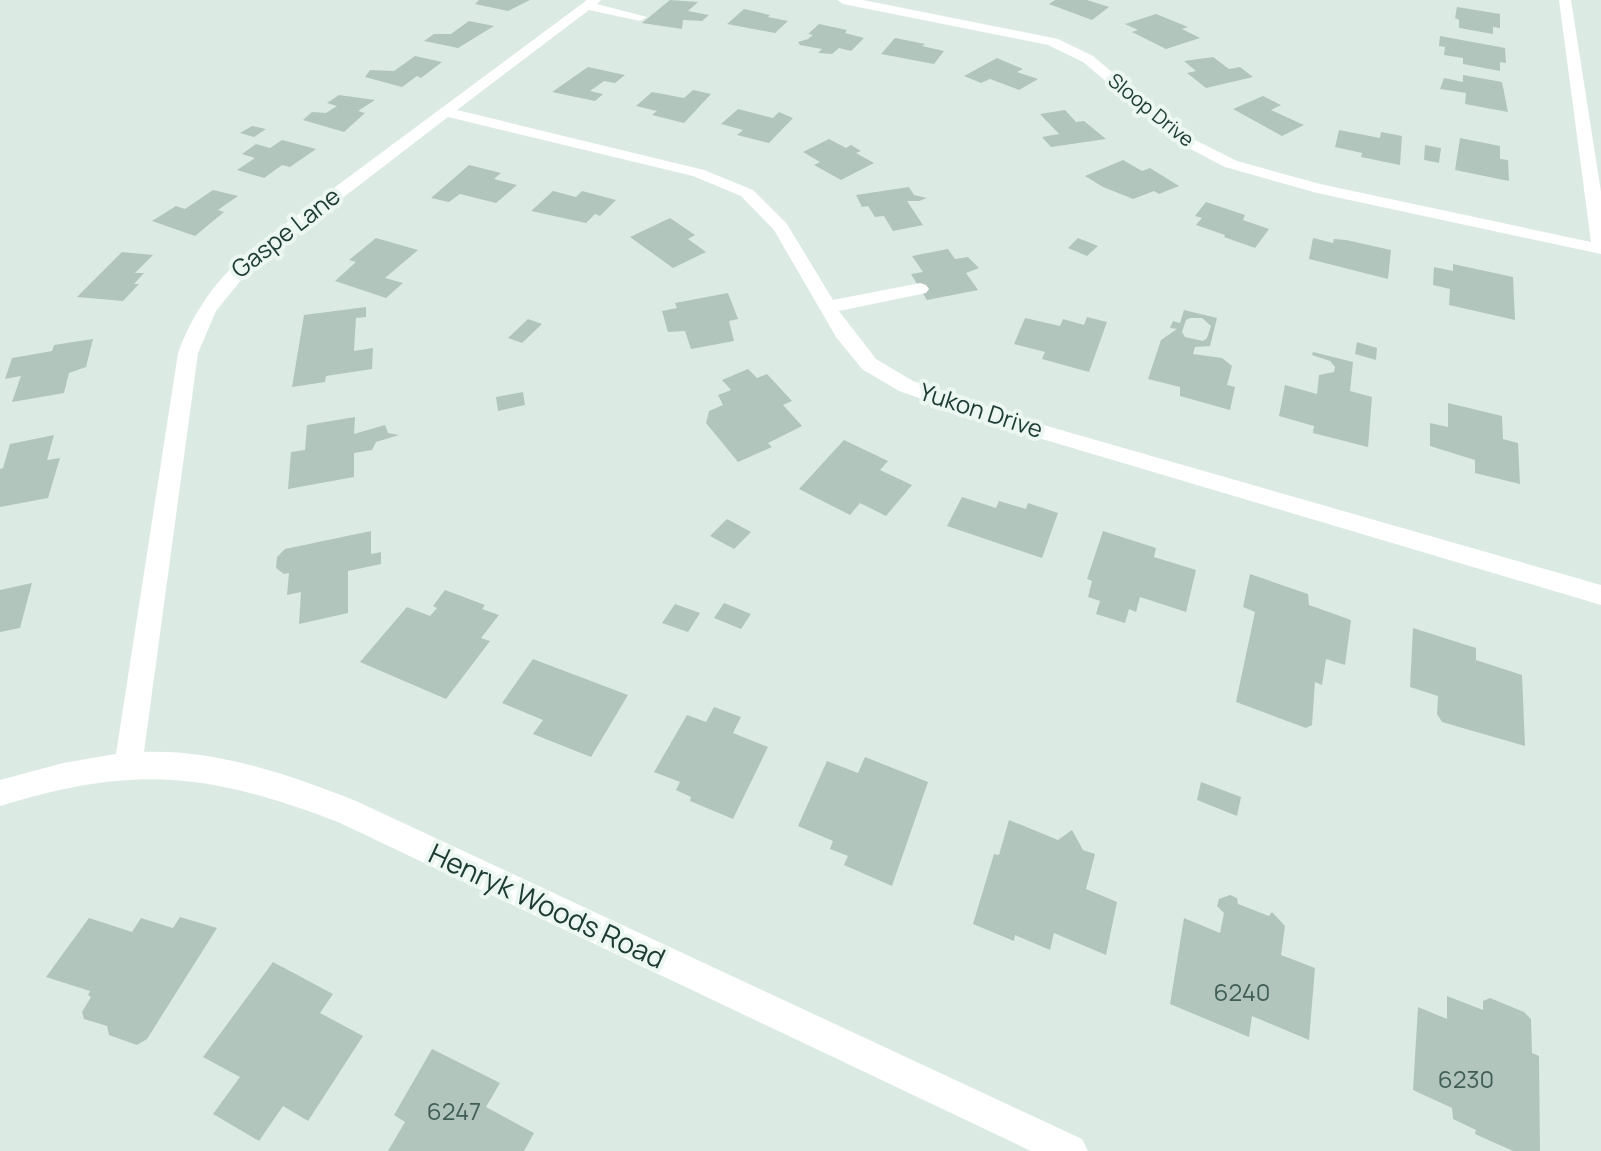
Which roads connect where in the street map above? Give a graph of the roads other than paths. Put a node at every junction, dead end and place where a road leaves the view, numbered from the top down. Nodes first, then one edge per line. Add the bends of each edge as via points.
1 (843, 0) edge
2 (1565, 0) edge
3 (590, 3) edge
4 (640, 17) dead end
5 (445, 112) junction
6 (1601, 249) edge
7 (920, 289) dead end
8 (828, 307) junction
9 (1601, 595) edge
10 (128, 767) junction
11 (0, 793) edge
12 (1070, 1151) edge

1 - 6 street, Sloop Drive via 1053,42 1088,59 1184,140 1231,164 1317,188
2 - 6 street
3 - 4 street
3 - 5 street, Gaspe Lane
5 - 8 street, Yukon Drive via 698,173 747,193 781,228
5 - 10 street, Gaspe Lane via 255,255 227,279 199,320 188,353
7 - 8 street
8 - 9 street, Yukon Drive via 869,364 906,386 1019,425
10 - 11 street, Henryk Woods Road via 41,780
10 - 12 street, Henryk Woods Road via 173,765 268,782 346,811

